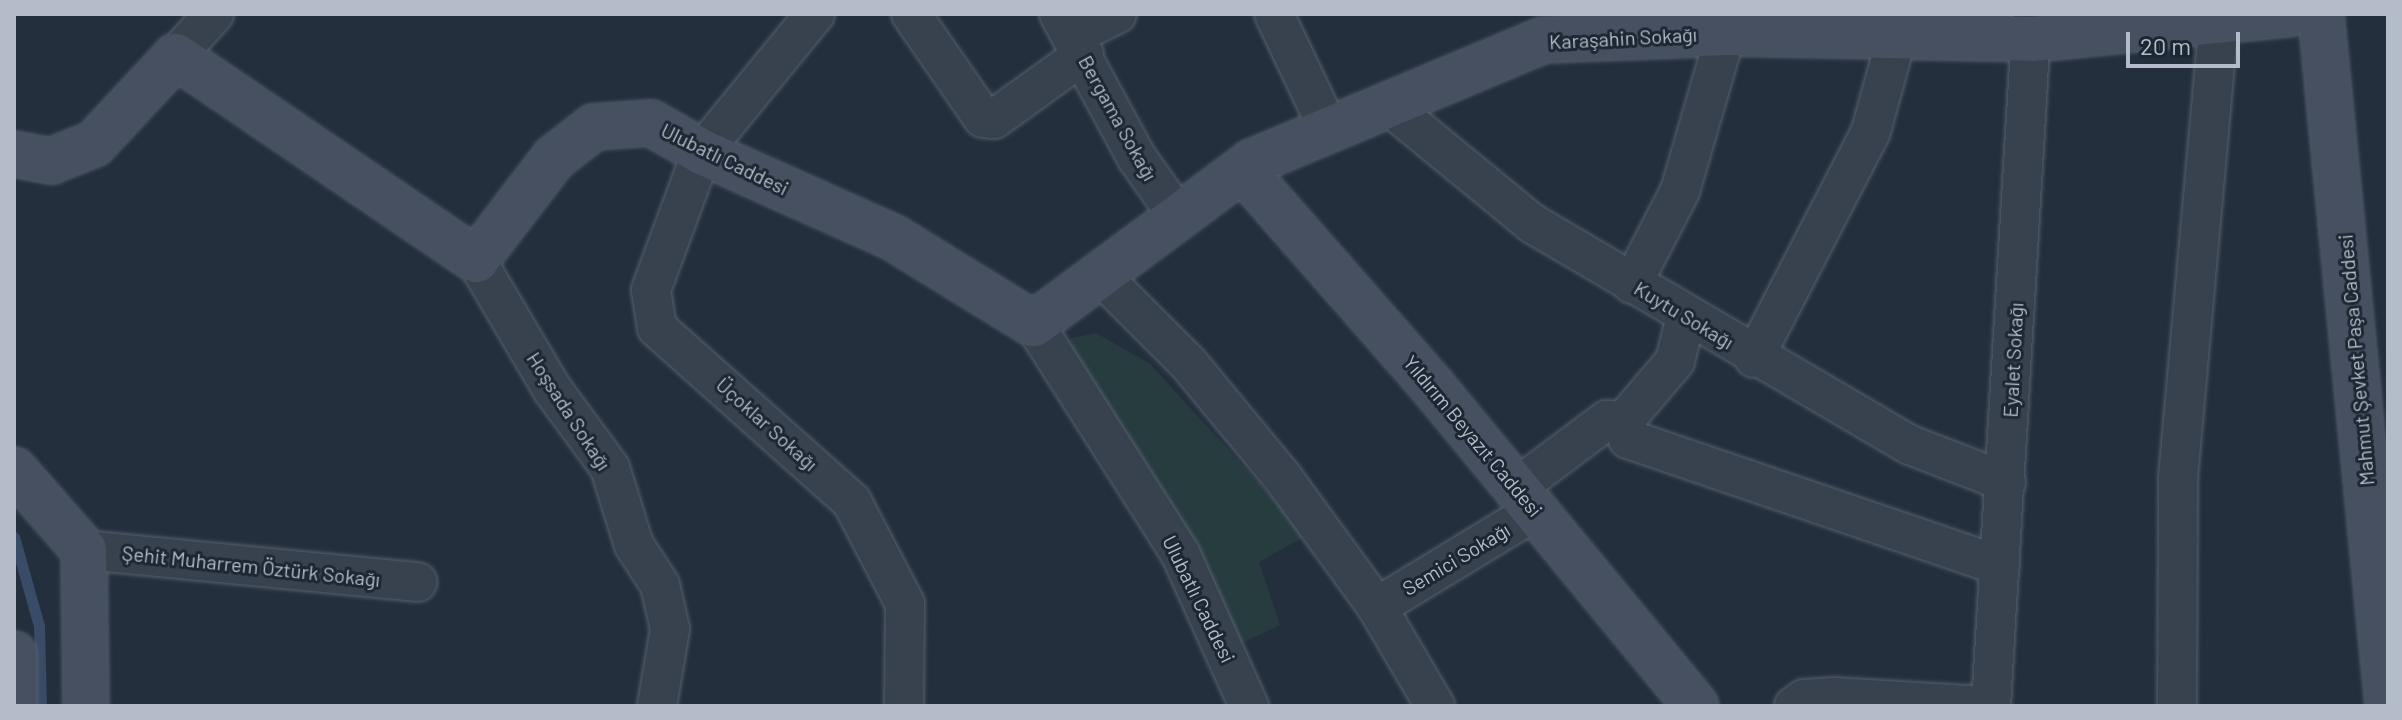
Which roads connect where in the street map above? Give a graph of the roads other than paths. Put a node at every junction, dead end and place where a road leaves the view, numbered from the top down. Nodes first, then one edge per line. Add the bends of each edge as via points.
1 (214, 14) edge
2 (815, 14) edge
3 (911, 14) edge
4 (1117, 14) edge
5 (1274, 14) edge
6 (2289, 14) edge
7 (2321, 14) edge
8 (2219, 22) junction
9 (1727, 24) edge
10 (1609, 25) edge
11 (2032, 27) edge
12 (1072, 35) edge
13 (1897, 36) junction
14 (176, 56) junction
15 (1388, 105) junction
16 (1329, 130) junction
17 (702, 152) junction
18 (14, 154) edge
19 (1244, 171) junction
20 (1180, 219) junction
21 (476, 260) junction
22 (1100, 275) junction
23 (1632, 284) junction
24 (1686, 317) junction
25 (1034, 324) junction
26 (1754, 358) junction
27 (1624, 421) junction
28 (14, 470) edge
29 (2006, 482) junction
30 (1526, 499) junction
31 (84, 550) junction
32 (2000, 566) junction
33 (417, 582) dead end
34 (1377, 607) junction
35 (14, 654) edge
36 (2388, 705) edge
37 (14, 706) edge
38 (86, 706) edge
39 (657, 706) edge
40 (904, 706) edge
41 (1249, 706) edge
42 (1435, 706) edge
43 (1696, 706) edge
44 (1794, 706) edge
45 (1984, 706) edge
46 (1991, 706) edge
47 (2177, 706) edge

1 - 14 street
2 - 17 street, Üçoklar Sokağı
3 - 12 street via 983,118 994,119
4 - 12 street
5 - 16 street
6 - 8 street, Karaşahin Sokağı
7 - 36 street, Mahmut Şevket Paşa Caddesi
8 - 11 street, Karaşahin Sokağı
8 - 47 street via 2178,478
9 - 10 street, Karaşahin Sokağı
9 - 13 street, Karaşahin Sokağı
9 - 23 street via 1680,191
10 - 15 street, Karaşahin Sokağı via 1544,40
11 - 13 street, Karaşahin Sokağı
11 - 29 street, Eyalet Sokağı
12 - 20 street, Bergama Sokağı via 1137,158
13 - 26 street via 1871,131
14 - 18 street via 94,144 51,161
14 - 21 street
15 - 16 street, Karaşahin Sokağı
15 - 23 street, Kuytu Sokağı via 1533,224
16 - 19 street, Karaşahin Sokağı via 1252,162
17 - 21 street, Ulubatlı Caddesi via 651,123 594,127 554,158
17 - 25 street, Ulubatlı Caddesi via 894,238
17 - 40 street, Üçoklar Sokağı via 651,290 657,328 852,502 905,604
19 - 20 street, Karaşahin Sokağı
19 - 30 street, Yıldırım Beyazıt Caddesi
20 - 22 street, Karaşahin Sokağı
21 - 39 street, Hoşsada Sokağı via 552,389 610,468 634,545 660,585 670,629
22 - 25 street, Karaşahin Sokağı
22 - 34 street via 1189,364 1283,478
23 - 24 street, Kuytu Sokağı
24 - 26 street, Kuytu Sokağı
24 - 27 street via 1675,361
25 - 41 street, Ulubatlı Caddesi via 1181,555
26 - 29 street, Kuytu Sokağı via 1910,445
27 - 30 street, Semici Sokağı via 1607,420
27 - 32 street via 1628,439
28 - 31 street
29 - 32 street, Eyalet Sokağı
30 - 34 street, Semici Sokağı
30 - 43 street, Yıldırım Beyazıt Caddesi
31 - 33 street, Şehit Muharrem Öztürk Sokağı
31 - 38 street
32 - 46 street, Eyalet Sokağı
34 - 42 street
35 - 37 street
44 - 45 street via 1804,699 1834,697

